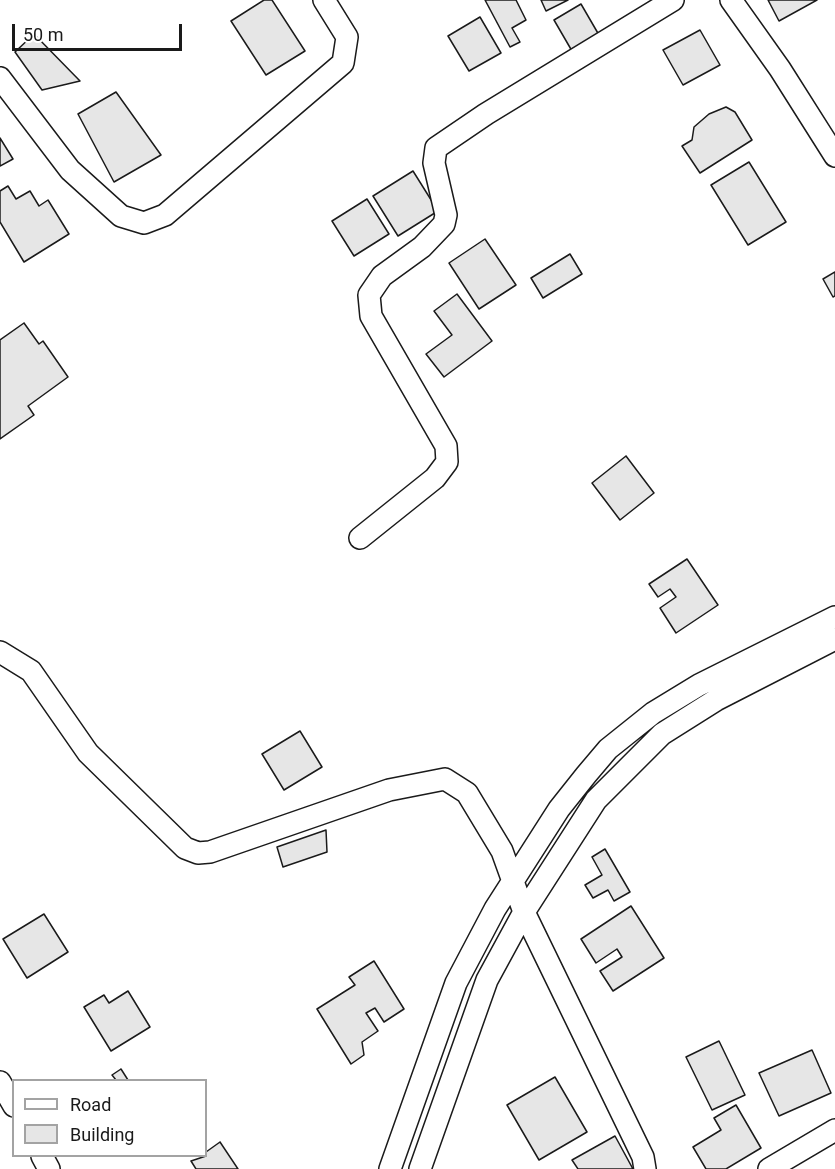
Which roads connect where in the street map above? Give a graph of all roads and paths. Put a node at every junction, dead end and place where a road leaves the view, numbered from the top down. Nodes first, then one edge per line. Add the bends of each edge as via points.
1 (324, 0) edge
2 (673, 0) edge
3 (731, 0) edge
4 (0, 78) edge
5 (835, 156) edge
6 (360, 538) dead end
7 (835, 617) edge
8 (835, 639) edge
9 (0, 652) edge
10 (512, 881) junction
11 (524, 912) junction
12 (0, 1082) edge
13 (12, 1103) edge
14 (835, 1130) edge
15 (775, 1168) edge
16 (390, 1169) edge
17 (420, 1169) edge
18 (645, 1169) edge

1 - 4 street via 347,37 343,63 165,215 144,223 121,216 70,170
2 - 6 street via 435,148 434,162 446,215 444,224 422,247 382,276 369,295 371,316 446,446 447,462 435,478
3 - 5 street
7 - 10 street via 699,685 653,713 617,742 559,809
8 - 11 street via 725,694 663,734 596,800
9 - 10 street via 31,671 88,753 185,848 210,852 389,790 445,779 467,793 502,851
10 - 11 street
10 - 16 street via 456,983
11 - 17 street via 487,980
11 - 18 street via 643,1157
12 - 13 street
14 - 15 street

